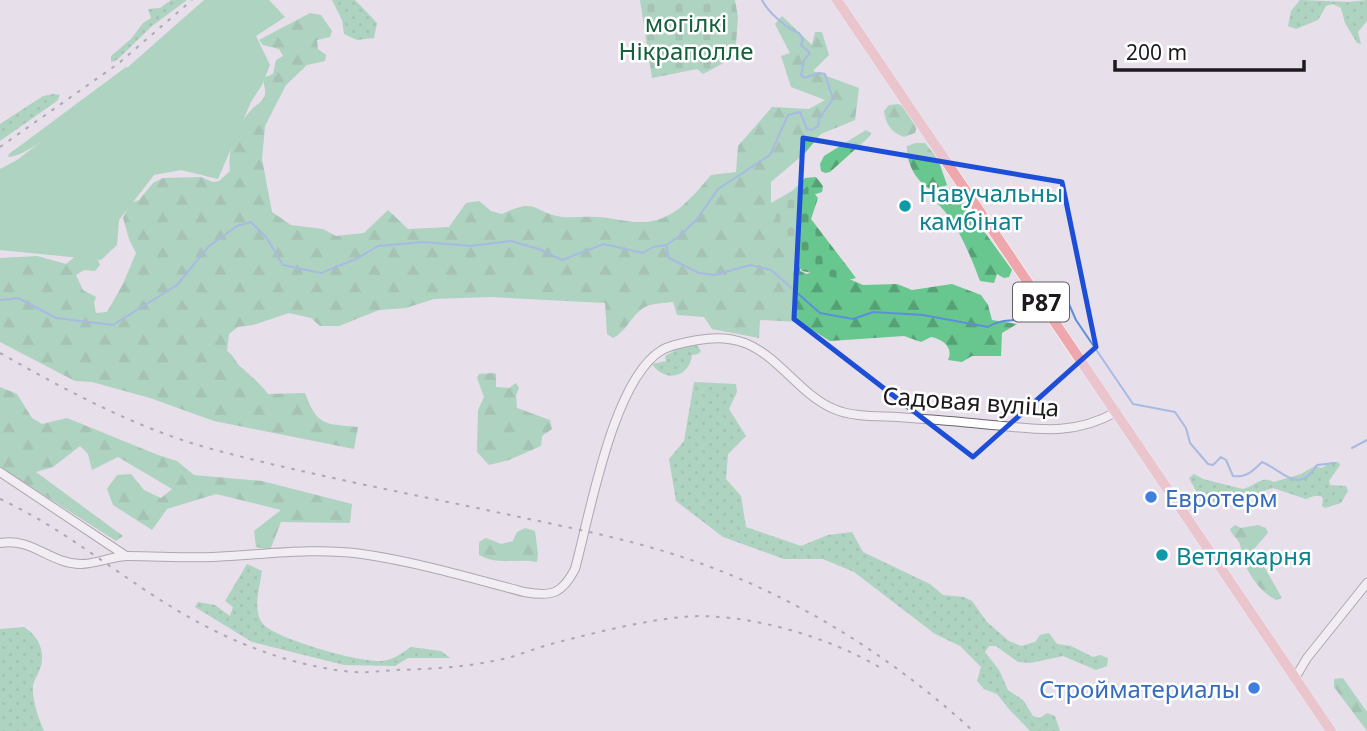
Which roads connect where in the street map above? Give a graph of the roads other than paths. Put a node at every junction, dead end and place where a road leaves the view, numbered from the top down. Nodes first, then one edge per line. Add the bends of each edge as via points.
1 (837, 0) edge
2 (1116, 412) junction
3 (0, 472) edge
4 (0, 542) edge
5 (126, 555) junction
6 (1367, 583) edge
7 (1295, 678) junction
8 (1331, 731) edge

1 - 2 main road, Р87
2 - 5 street, Садовая вуліца via 1098,422 1065,429 871,416 836,410 747,344 722,338 686,342 662,350 644,367 622,404 575,569 560,591 537,594 361,554
2 - 7 main road, Р87
3 - 5 street
4 - 5 street via 25,543 76,564
6 - 7 street
7 - 8 main road, Р87

